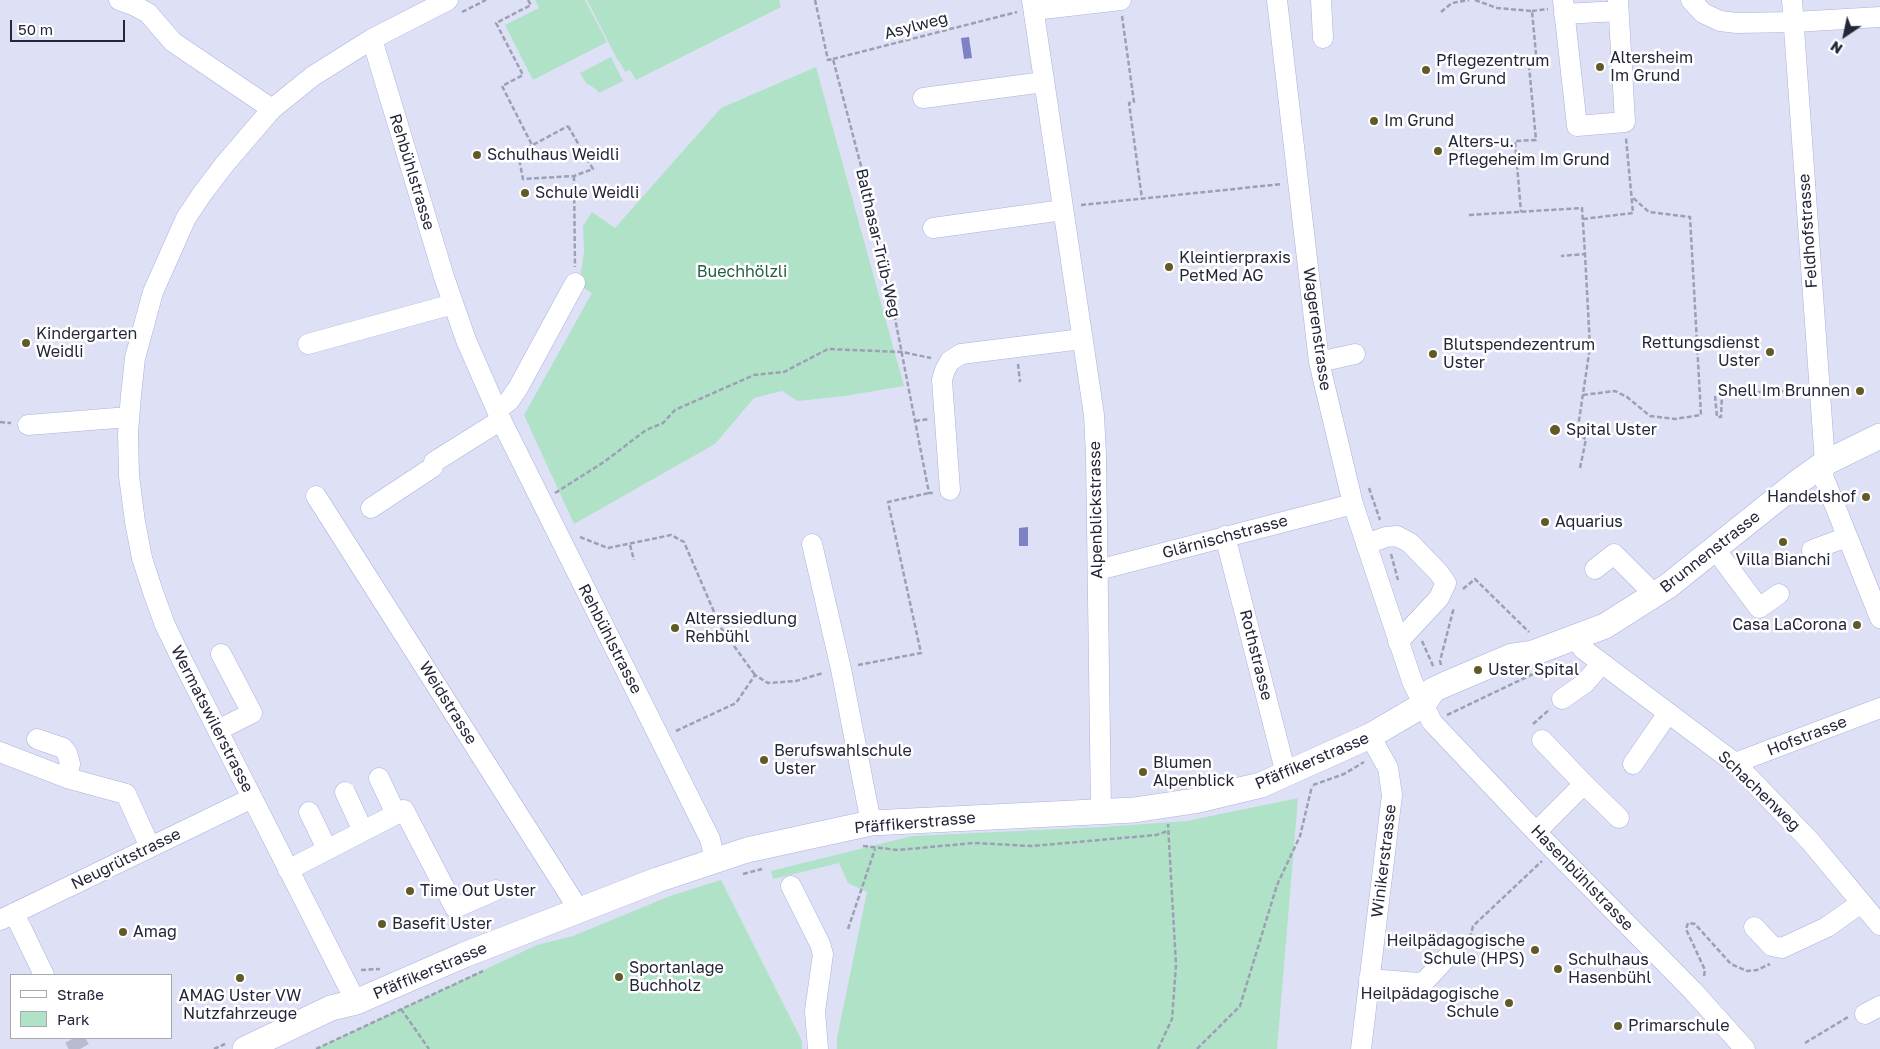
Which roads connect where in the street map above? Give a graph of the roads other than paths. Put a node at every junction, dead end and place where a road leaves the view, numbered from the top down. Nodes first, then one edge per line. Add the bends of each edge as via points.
1 (119, 0) edge
2 (448, 0) edge
3 (1120, 0) edge
4 (1277, 0) edge
5 (1322, 0) edge
6 (1691, 0) edge
7 (1792, 0) edge
8 (1618, 5) edge
9 (1033, 6) edge
10 (1564, 7) edge
11 (1880, 17) edge
12 (1794, 22) junction
13 (1323, 38) dead end
14 (372, 39) junction
15 (1044, 82) junction
16 (923, 98) dead end
17 (272, 109) junction
18 (1063, 208) junction
19 (933, 228) dead end
20 (575, 283) road end
21 (452, 304) junction
22 (1082, 340) junction
23 (308, 344) dead end
24 (1355, 354) dead end
25 (1319, 362) junction
26 (499, 415) junction
27 (129, 418) junction
28 (28, 424) dead end
29 (1880, 436) edge
30 (1825, 463) junction
31 (950, 490) road end
32 (316, 496) dead end
33 (1353, 504) junction
34 (371, 508) dead end
35 (1226, 536) junction
36 (1848, 537) junction
37 (812, 544) dead end
38 (1366, 544) junction
39 (1715, 549) junction
40 (1812, 550) dead end
41 (1595, 569) dead end
42 (1098, 570) junction
43 (1779, 594) dead end
44 (1655, 595) junction
45 (1880, 618) edge
46 (1575, 637) junction
47 (1398, 642) junction
48 (221, 654) dead end
49 (1602, 663) junction
50 (1562, 699) road end
51 (1423, 705) junction
52 (1880, 708) edge
53 (1668, 713) junction
54 (218, 730) junction
55 (1539, 735) road end
56 (1370, 736) junction
57 (37, 738) dead end
58 (0, 752) edge
59 (1735, 763) junction
60 (1633, 764) dead end
61 (1286, 774) junction
62 (67, 778) junction
63 (379, 778) dead end
64 (1584, 784) junction
65 (345, 792) dead end
66 (252, 798) junction
67 (1101, 811) junction
68 (309, 812) dead end
69 (396, 814) junction
70 (1619, 818) dead end
71 (363, 831) junction
72 (1536, 832) junction
73 (867, 835) junction
74 (150, 848) junction
75 (327, 849) junction
76 (715, 860) junction
77 (288, 870) junction
78 (791, 886) dead end
79 (496, 890) dead end
80 (1861, 903) junction
81 (579, 910) junction
82 (7, 916) edge
83 (1880, 925) edge
84 (1754, 927) dead end
85 (1455, 949) road end
86 (43, 974) edge
87 (1369, 979) junction
88 (356, 1002) junction
89 (245, 1049) edge
90 (280, 1049) edge
91 (818, 1049) edge
92 (1361, 1049) edge
93 (1745, 1049) edge

1 - 17 street via 148,13 173,42
2 - 14 street, Wermatswilerstrasse
3 - 9 street
4 - 25 street, Wagerenstrasse
5 - 13 street
6 - 12 street via 1703,13 1720,21
7 - 12 street, Feldhofstrasse
8 - 10 street
8 - 10 street via 1625,122 1577,126
9 - 15 street, Alpenblickstrasse
11 - 12 street
12 - 30 street, Feldhofstrasse
14 - 17 street, Wermatswilerstrasse via 313,76
14 - 21 street, Rehbühlstrasse
15 - 16 street
15 - 18 street, Alpenblickstrasse
17 - 27 street, Wermatswilerstrasse via 202,194 174,243 154,292 135,358
18 - 19 street
18 - 22 street, Alpenblickstrasse
20 - 26 street via 518,388
21 - 23 street
21 - 26 street, Rehbühlstrasse
22 - 31 street via 961,354 950,362 942,380
22 - 42 street, Alpenblickstrasse via 1095,431
24 - 25 street
25 - 33 street, Wagerenstrasse
26 - 34 street via 434,462 433,467
26 - 76 street, Rehbühlstrasse via 706,831
27 - 28 street
27 - 54 street, Wermatswilerstrasse via 129,476 142,558 165,625
29 - 30 main road, Brunnenstrasse
30 - 36 street, Feldhofstrasse via 1823,476
30 - 39 main road, Brunnenstrasse
32 - 81 street, Weidstrasse
33 - 35 street, Glärnischstrasse
33 - 38 street, Wagerenstrasse
35 - 42 street, Glärnischstrasse
35 - 61 street, Rothstrasse
36 - 40 street
36 - 45 street, Feldhofstrasse
37 - 73 street via 841,669
38 - 47 street, Wagerenstrasse
38 - 47 street via 1397,536 1410,543 1446,583 1439,598
39 - 43 street via 1759,608
39 - 44 main road, Brunnenstrasse
41 - 44 street via 1614,554
42 - 67 street, Alpenblickstrasse
44 - 46 main road, Brunnenstrasse via 1605,626
46 - 49 street, Schachenweg via 1583,649
46 - 51 main road, Brunnenstrasse via 1532,644 1433,690
47 - 51 street, Wagerenstrasse
48 - 54 street via 252,713
49 - 50 street via 1585,683
49 - 53 street, Schachenweg
51 - 56 main road, Pfäffikerstrasse
51 - 72 street, Hasenbühlstrasse via 1432,722
52 - 59 street, Hofstrasse
53 - 59 street, Schachenweg
53 - 60 street
54 - 66 street, Wermatswilerstrasse
55 - 64 street
56 - 61 main road, Pfäffikerstrasse
56 - 87 street, Winikerstrasse via 1388,768 1392,795
57 - 62 street via 63,748 67,753 70,764
58 - 62 street
59 - 80 street, Schachenweg via 1810,841
61 - 67 main road, Pfäffikerstrasse via 1261,785 1223,795 1167,806
62 - 74 street via 126,794
63 - 69 street
64 - 70 street
64 - 72 street
65 - 71 street
66 - 74 street, Neugrütstrasse
66 - 77 street, Wermatswilerstrasse
67 - 73 main road, Pfäffikerstrasse
68 - 75 street
69 - 71 street
69 - 79 street via 404,810 455,908
71 - 75 street
72 - 93 street, Hasenbühlstrasse via 1693,991
73 - 76 main road, Pfäffikerstrasse via 784,841
74 - 82 street, Neugrütstrasse
75 - 77 street
76 - 81 main road, Pfäffikerstrasse
77 - 88 street, Wermatswilerstrasse
78 - 91 street via 823,954 815,1011
80 - 83 street, Schachenweg
80 - 84 street via 1827,927 1782,948 1772,946
81 - 88 main road, Pfäffikerstrasse
82 - 86 street
85 - 87 street via 1425,981
87 - 92 street, Winikerstrasse
88 - 89 main road, Pfäffikerstrasse via 331,1008
88 - 90 main road, Pfäffikerstrasse via 335,1019

